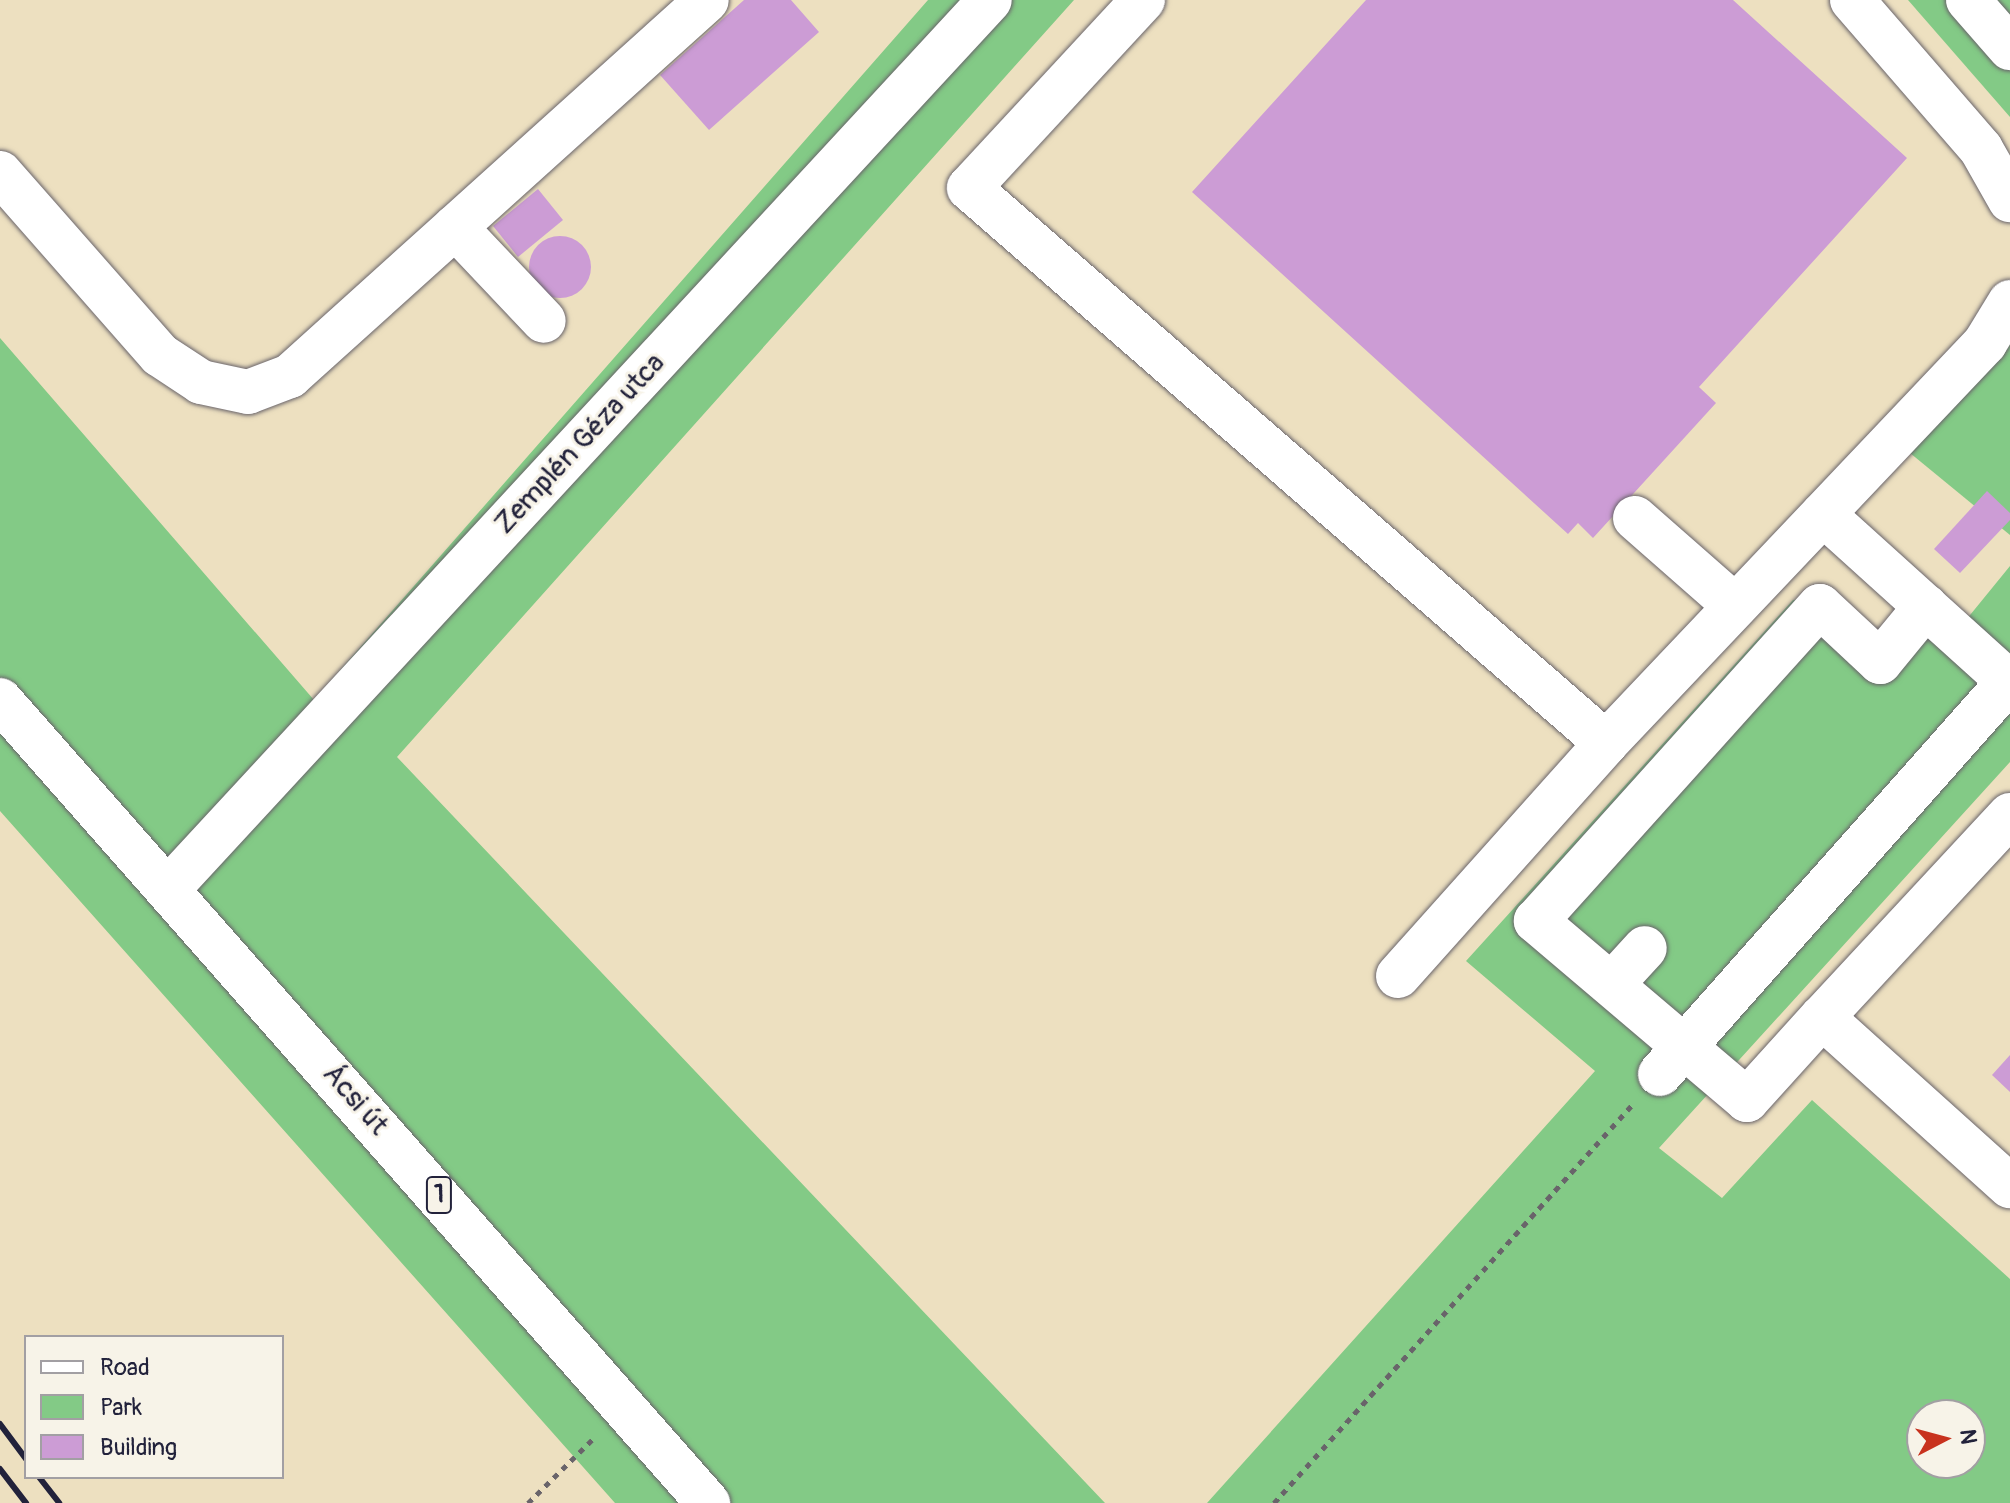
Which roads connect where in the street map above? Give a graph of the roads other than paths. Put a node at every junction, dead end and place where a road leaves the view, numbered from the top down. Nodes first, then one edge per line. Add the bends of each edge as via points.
1 (707, 0) edge
2 (990, 0) edge
3 (1143, 0) edge
4 (1852, 0) edge
5 (1968, 0) edge
6 (2010, 48) edge
7 (0, 173) edge
8 (2010, 200) edge
9 (455, 227) junction
10 (2010, 302) edge
11 (544, 321) dead end
12 (1823, 514) junction
13 (1635, 518) dead end
14 (1735, 606) junction
15 (1926, 606) junction
16 (2009, 681) edge
17 (0, 700) edge
18 (1606, 743) junction
19 (2010, 815) edge
20 (169, 888) junction
21 (1645, 948) dead end
22 (1398, 976) dead end
23 (1613, 983) junction
24 (1822, 1017) junction
25 (1673, 1059) junction
26 (2010, 1186) edge
27 (708, 1503) edge

1 - 9 street
2 - 20 street, Zemplén Géza utca
3 - 18 street via 969,188
4 - 8 street via 1981,149
5 - 6 street
7 - 9 street via 160,355 179,371 222,389 248,392 290,376
9 - 11 street
10 - 12 street via 1985,343
12 - 14 street
12 - 15 street
13 - 14 street
14 - 18 street
15 - 16 street
15 - 23 street via 1870,676 1820,606 1536,921
16 - 25 street
17 - 20 street, Ácsi út / 1
18 - 22 street
19 - 24 street
20 - 27 street, Ácsi út / 1
21 - 23 street
23 - 25 street
24 - 25 street via 1747,1100
24 - 26 street

